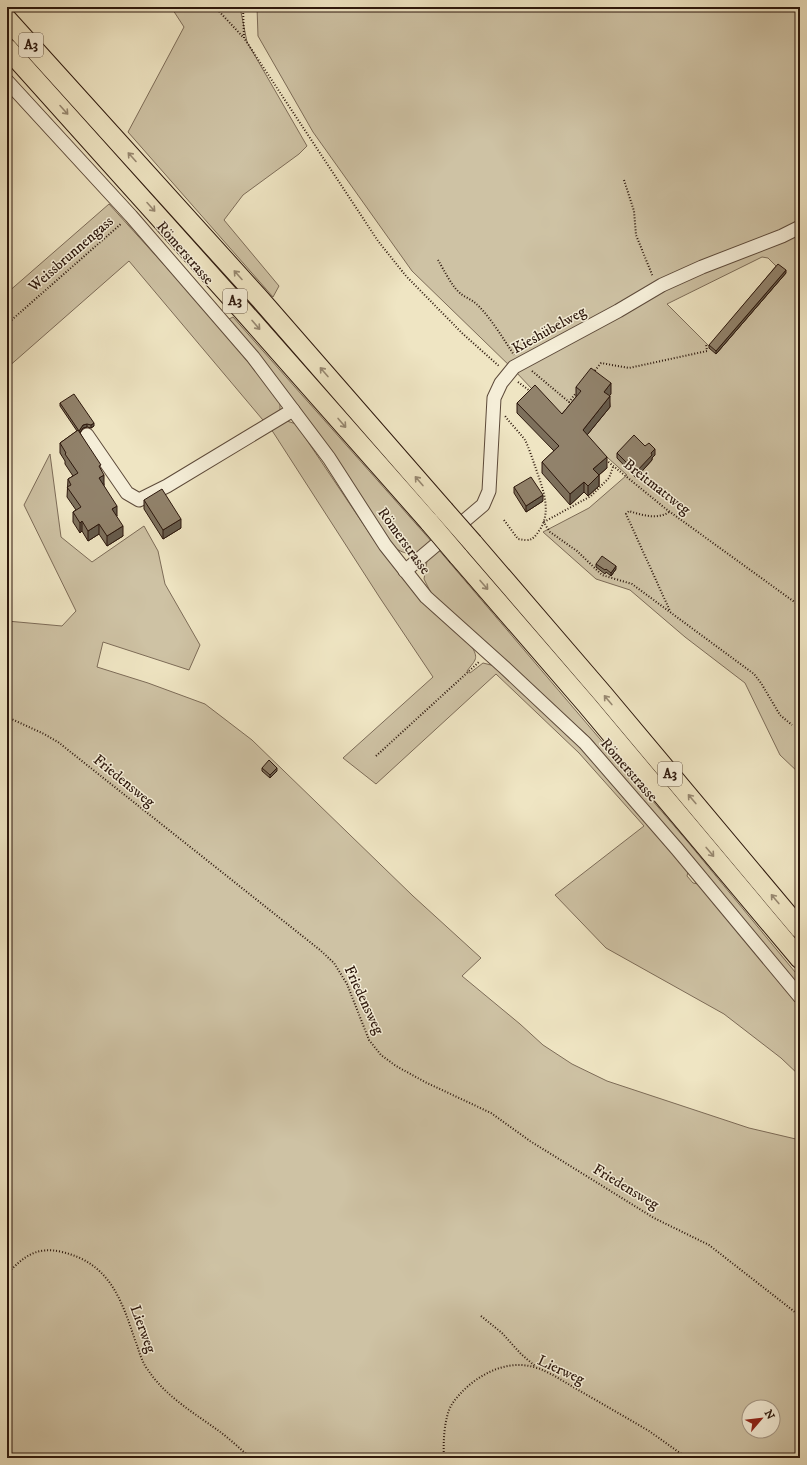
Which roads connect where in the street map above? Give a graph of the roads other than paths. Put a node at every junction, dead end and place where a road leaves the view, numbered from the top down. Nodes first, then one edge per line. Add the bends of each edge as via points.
1 (7, 19) edge
2 (7, 48) edge
3 (7, 81) edge
4 (800, 226) edge
5 (293, 410) junction
6 (87, 435) dead end
7 (405, 571) junction
8 (800, 928) edge
9 (800, 959) edge
10 (800, 997) edge

8 -> 1 highway, A3, bridge via 473,543 260,299
2 -> 9 highway, A3, bridge via 243,310 430,523
3 - 5 street, Römerstrasse via 131,216 253,357
4 - 7 street, Kieshübelweg via 782,236 702,266 662,285 514,367 501,383 494,398 489,491 484,505
5 - 6 street via 168,486 139,500 127,493
5 - 7 street, Römerstrasse
7 - 10 street, Römerstrasse via 426,597 585,743

